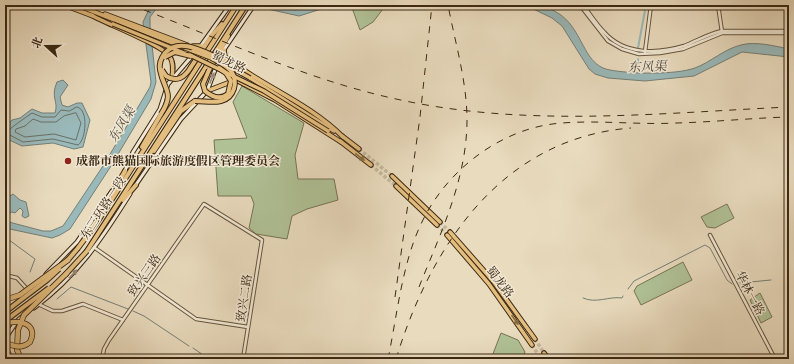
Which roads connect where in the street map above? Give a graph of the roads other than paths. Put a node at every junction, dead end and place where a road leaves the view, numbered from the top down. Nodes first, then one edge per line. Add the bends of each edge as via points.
1 (64, 5) edge
2 (77, 5) edge
3 (230, 5) edge
4 (580, 5) edge
5 (583, 5) edge
6 (651, 5) edge
7 (718, 5) edge
8 (236, 6) edge
9 (245, 6) edge
10 (253, 6) edge
11 (92, 13) junction
12 (231, 14) junction
13 (237, 18) junction
14 (114, 22) junction
15 (722, 32) junction
16 (789, 32) edge
17 (201, 46) junction
18 (224, 50) junction
19 (645, 53) junction
20 (191, 56) junction
21 (212, 58) junction
22 (219, 68) junction
23 (172, 78) junction
24 (250, 78) junction
25 (207, 91) junction
26 (329, 130) junction
27 (343, 137) junction
28 (341, 142) junction
29 (359, 149) tunnel mouth
30 (370, 165) tunnel mouth
31 (132, 167) junction
32 (139, 170) junction
33 (125, 171) junction
34 (392, 176) tunnel mouth
35 (136, 184) junction
36 (396, 186) tunnel mouth
37 (113, 213) junction
38 (96, 224) junction
39 (710, 235) dead end
40 (262, 240) joint
41 (95, 248) junction
42 (68, 260) junction
43 (67, 274) junction
44 (5, 275) edge
45 (148, 286) junction
46 (28, 290) junction
47 (5, 295) edge
48 (5, 302) edge
49 (38, 304) junction
50 (5, 306) edge
51 (5, 312) edge
52 (5, 320) edge
53 (123, 320) junction
54 (5, 324) edge
55 (248, 327) junction
56 (5, 330) edge
57 (5, 338) edge
58 (534, 339) tunnel mouth
59 (5, 342) edge
60 (532, 345) tunnel mouth
61 (5, 349) edge
62 (544, 353) tunnel mouth
63 (5, 356) edge
64 (547, 357) dead end
65 (7, 359) edge
66 (12, 359) edge
67 (21, 359) edge
68 (102, 359) edge
69 (243, 359) edge
70 (775, 359) edge

1 - 11 main road, 蜀龙路
2 - 11 main road
3 - 17 main road
4 - 19 street via 608,41 630,52
5 - 19 street via 615,42
6 - 19 street
7 - 15 street
8 - 12 highway, 东三环路一段
9 - 13 highway, 东三环路一段
10 - 18 main road
11 - 14 main road, 蜀龙路
11 - 17 main road via 114,16 184,44
11 - 23 main road via 167,52 173,66
12 - 20 highway, bridge via 212,35 183,78 176,80 166,76 162,68 164,58 170,53
12 - 31 highway, 东三环路一段
13 - 22 highway, bridge via 203,84 205,91 212,96 221,97 228,94 231,81
13 - 32 highway, 东三环路一段
14 - 20 main road, 蜀龙路, bridge
14 - 21 main road, 蜀龙路, bridge
15 - 16 street
15 - 19 street via 683,49
17 - 23 main road
25 -> 18 main road
18 - 27 main road via 225,57 240,68 294,101
20 - 22 main road, 蜀龙路, bridge
21 - 24 main road, 蜀龙路, bridge
21 - 32 highway, bridge via 231,72 235,88 224,100 195,101 181,111
22 - 26 main road, 蜀龙路, bridge via 264,91
23 - 33 main road via 156,117 133,152
24 - 26 main road, 蜀龙路
24 - 31 highway, bridge via 226,61 191,47 181,45 165,53 160,62 160,71 168,94 167,104
25 - 28 main road via 233,80 238,81
25 - 35 main road via 181,119
26 - 27 main road, 蜀龙路
26 - 28 main road, 蜀龙路
27 - 29 main road, 蜀龙路
28 -> 30 main road, 蜀龙路
31 - 38 highway, 东三环路一段
32 - 37 highway, 东三环路一段
33 - 38 highway
33 - 46 main road via 77,242
34 - 36 main road via 439,223
35 - 37 highway
35 - 41 main road
37 - 43 highway, 东三环路一段, bridge via 87,251
38 - 42 highway, 东三环路一段, bridge
39 - 70 street, 华林一路
40 - 45 street, 致兴三路 via 204,204
40 - 55 street, 致兴二路
41 - 45 street
49 -> 41 main road via 72,275
42 - 48 highway, bridge via 20,295
42 - 51 highway, 东三环路一段, bridge via 47,280
43 - 52 highway, 东三环路一段, bridge
43 - 67 highway, bridge via 24,315 18,330 17,350
44 - 46 street via 17,278
45 - 53 street, 致兴三路
45 - 55 street via 196,319
46 - 49 street
46 - 50 main road
47 - 48 highway, bridge
49 - 53 street via 53,311 62,311 83,304
49 - 57 main road via 17,320
53 - 68 street, 致兴三路 via 104,349
54 - 59 highway, bridge via 17,321 27,324 32,334 30,342 22,346 17,347
55 - 69 street, 致兴二路
56 - 57 main road
58 -> 60 main road, 蜀龙路 via 497,287 448,233 489,284
61 - 66 highway
62 - 64 main road
63 - 65 highway

